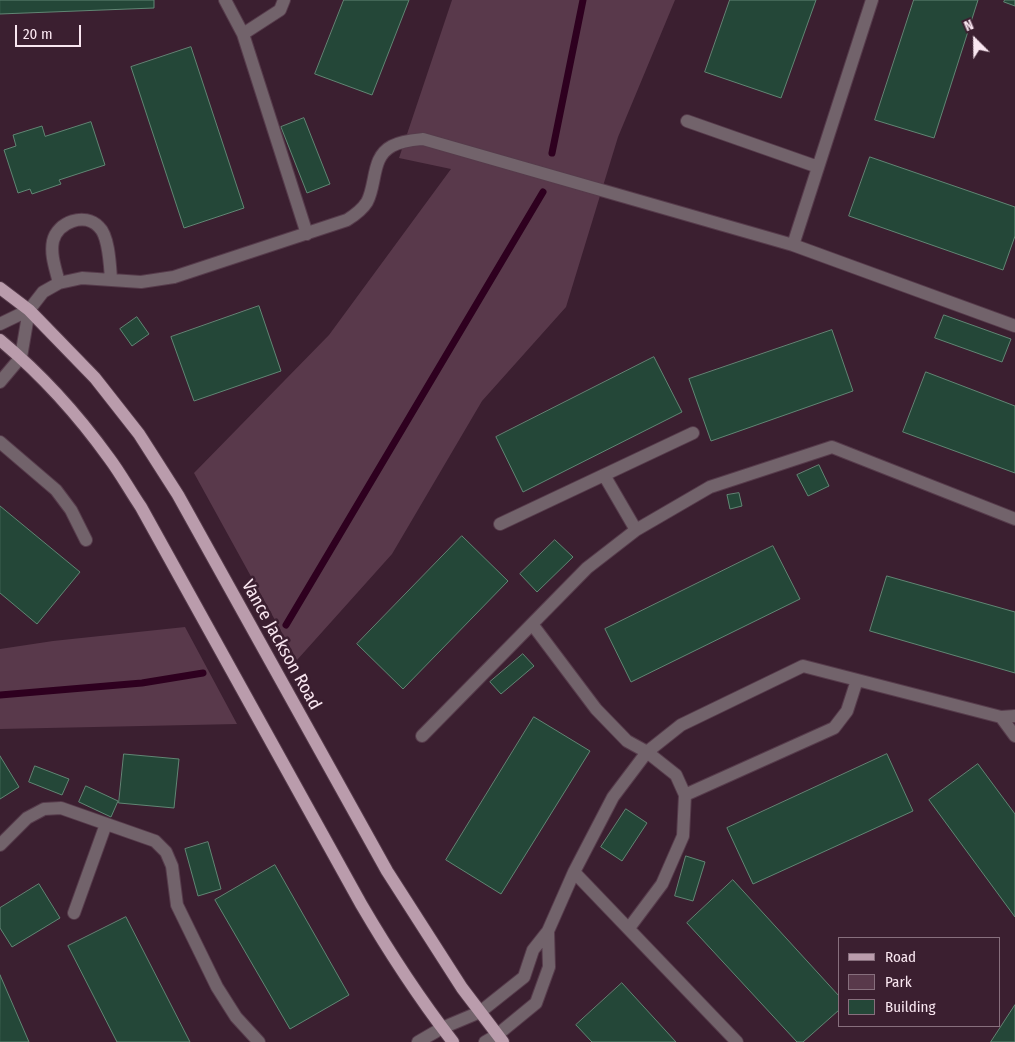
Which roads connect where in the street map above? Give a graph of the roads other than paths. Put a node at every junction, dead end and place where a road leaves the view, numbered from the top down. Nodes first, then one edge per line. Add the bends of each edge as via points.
1 (225, 0) edge
2 (284, 0) edge
3 (872, 0) edge
4 (243, 34) junction
5 (687, 121) dead end
6 (818, 167) junction
7 (307, 234) junction
8 (793, 245) junction
9 (111, 279) junction
10 (59, 283) junction
11 (0, 288) edge
12 (29, 310) junction
13 (0, 324) edge
14 (1015, 326) edge
15 (0, 340) edge
16 (21, 358) junction
17 (0, 382) edge
18 (693, 434) dead end
19 (0, 442) edge
20 (604, 475) junction
21 (1015, 519) edge
22 (500, 524) dead end
23 (636, 530) junction
24 (86, 540) dead end
25 (532, 624) junction
26 (856, 680) junction
27 (1015, 716) edge
28 (1001, 717) junction
29 (422, 736) dead end
30 (1015, 736) edge
31 (647, 752) junction
32 (685, 795) junction
33 (106, 824) junction
34 (0, 845) edge
35 (574, 872) junction
36 (74, 913) dead end
37 (629, 928) junction
38 (548, 931) junction
39 (524, 977) junction
40 (543, 987) junction
41 (480, 1012) junction
42 (442, 1028) junction
43 (500, 1038) edge
44 (259, 1042) edge
45 (418, 1042) edge
46 (453, 1042) edge
47 (485, 1042) edge
48 (737, 1042) edge

1 - 4 street
2 - 4 street via 280,10
3 - 6 street
4 - 7 street
5 - 6 street
6 - 8 street
7 - 8 street via 347,220 359,212 367,200 383,152 401,142 423,139
7 - 9 street via 174,277 141,282
8 - 14 street
9 - 10 street via 82,278
9 - 10 street via 106,242 100,227 90,220 74,220 60,228 53,240 52,253
10 - 12 street via 43,292
11 - 12 main road, Vance Jackson Road
12 - 13 street
12 - 16 street
12 - 41 main road, Vance Jackson Road via 95,378 139,434 178,495 387,871
15 - 16 main road
16 - 17 street
16 - 42 main road via 62,400 104,451 141,507 361,904 391,955
18 - 20 street
19 - 24 street via 56,490 71,510
20 - 22 street
20 - 23 street
21 - 23 street via 832,447 710,487
23 - 25 street via 588,568
25 - 29 street
25 - 31 street via 596,709 627,741
26 - 28 street
26 - 31 street via 803,666 681,725
26 - 32 street via 847,711 834,728
27 - 28 street
28 - 30 street
31 - 32 street via 676,775
31 - 35 street via 613,797
32 - 37 street via 683,836 662,884
33 - 34 street via 61,808 44,809 27,818
33 - 36 street
33 - 44 street via 155,841 166,852 183,920 217,987 236,1017
35 - 37 street
35 - 38 street
37 - 48 street
38 - 39 street via 533,950
38 - 40 street via 549,967
39 - 40 street
39 - 41 street
40 - 43 street via 536,1003
41 - 42 street
41 - 43 main road, Vance Jackson Road
42 - 45 street
42 - 46 main road
43 - 47 street

